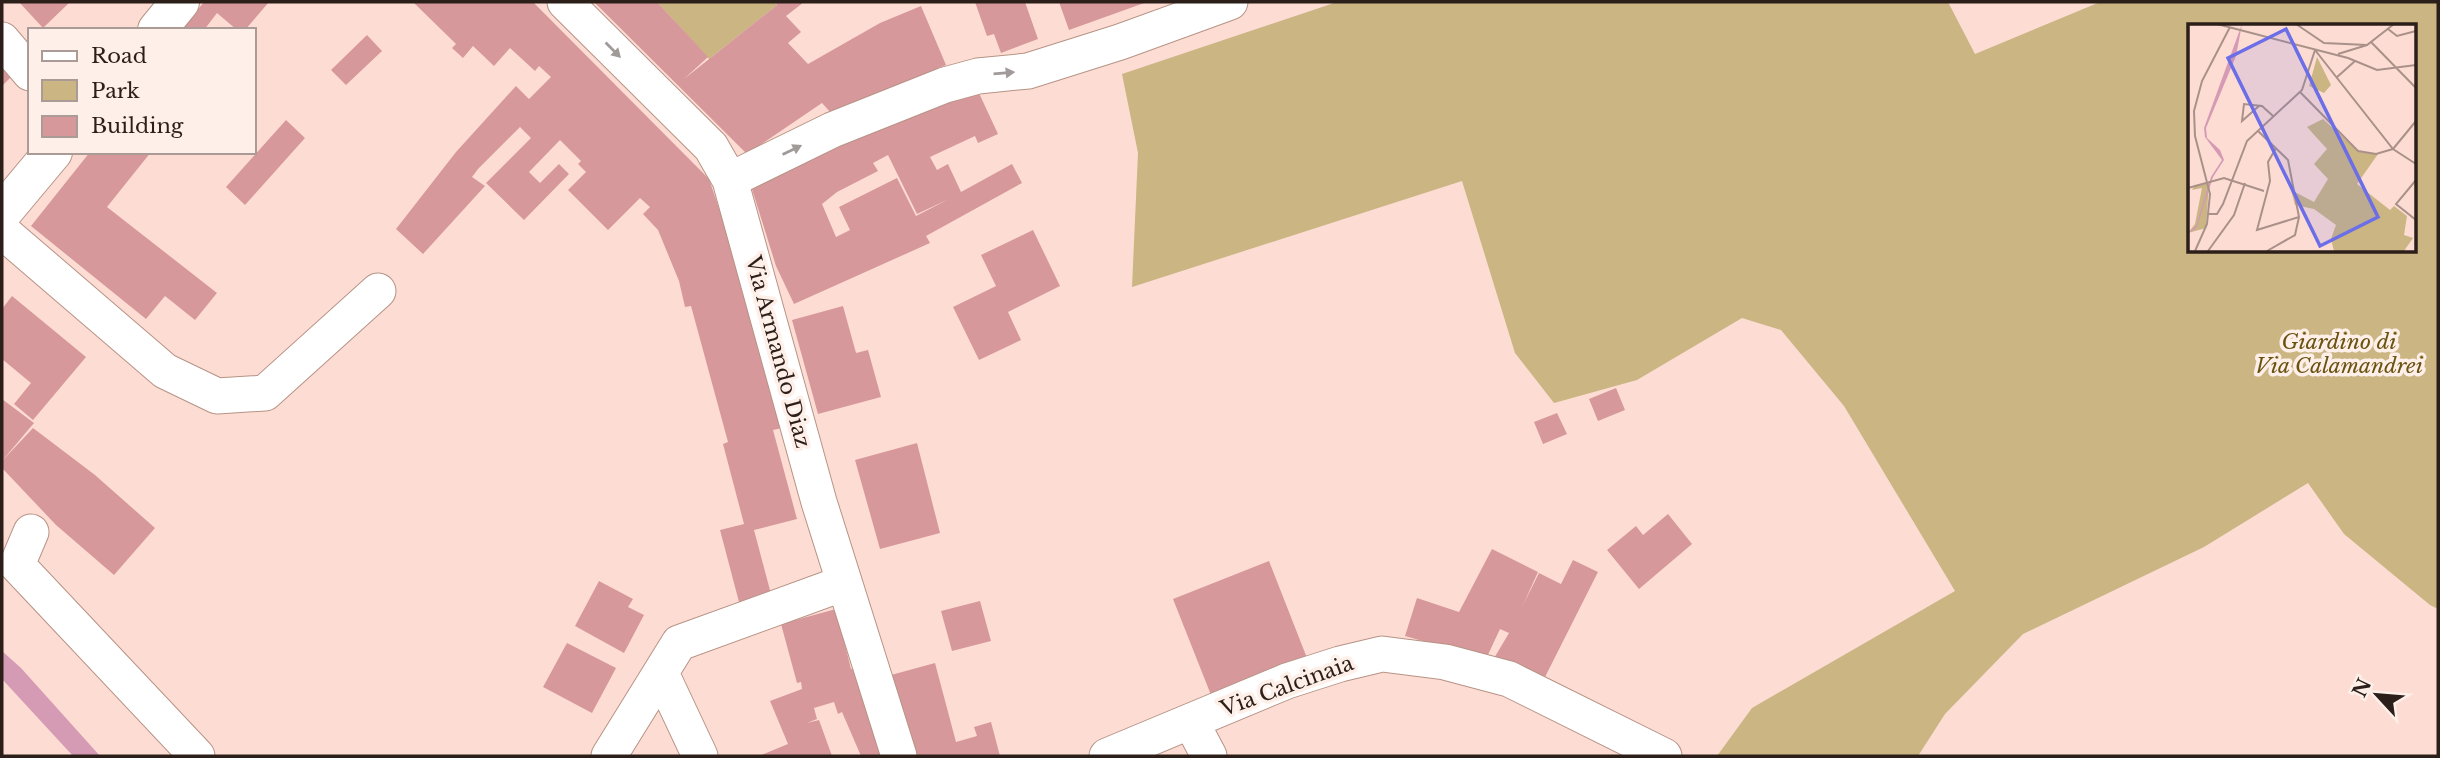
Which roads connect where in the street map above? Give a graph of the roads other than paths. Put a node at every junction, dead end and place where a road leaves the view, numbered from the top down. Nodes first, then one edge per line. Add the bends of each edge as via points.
1 (180, 2) edge
2 (565, 2) edge
3 (1230, 2) edge
4 (159, 28) edge
5 (2, 40) edge
6 (28, 71) edge
7 (51, 154) edge
8 (730, 180) junction
9 (2, 213) edge
10 (2, 231) edge
11 (378, 291) dead end
12 (31, 532) dead end
13 (844, 583) junction
14 (661, 673) junction
15 (1191, 722) junction
16 (197, 756) edge
17 (608, 756) edge
18 (700, 756) edge
19 (899, 756) edge
20 (1107, 756) edge
21 (1209, 756) edge
22 (1664, 756) edge

1 - 4 main road
2 -> 8 street, Via Armando Diaz via 711,147
8 -> 3 street via 832,130 945,85 1028,71
5 - 6 street
7 - 9 main road
8 - 13 street, Via Armando Diaz
10 - 11 street via 165,371 217,396 265,393
12 - 16 street via 17,565
13 - 14 street via 679,643
13 - 19 street, Via Armando Diaz
14 - 17 street
14 - 18 street
15 - 20 street, Via Calcinaia
15 - 21 street
15 - 22 street, Via Calcinaia via 1287,681 1382,654 1445,662 1508,680

